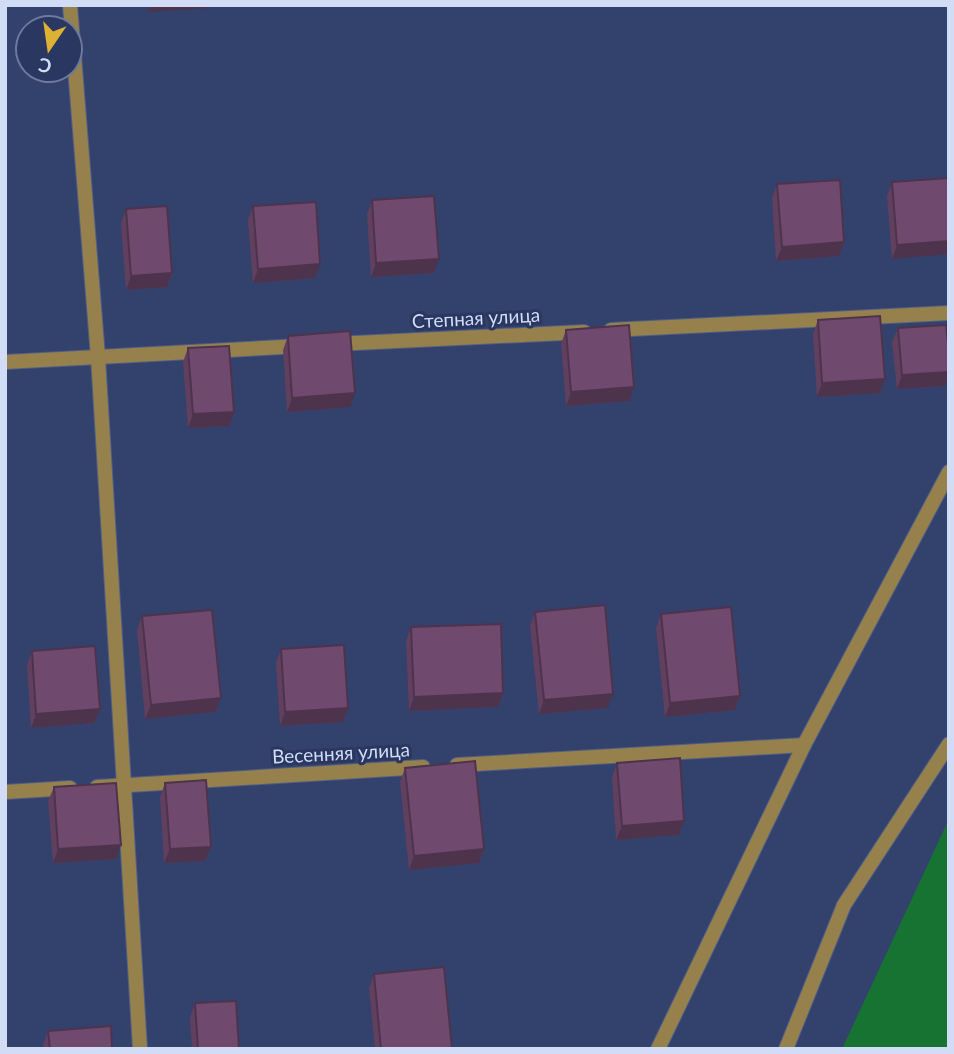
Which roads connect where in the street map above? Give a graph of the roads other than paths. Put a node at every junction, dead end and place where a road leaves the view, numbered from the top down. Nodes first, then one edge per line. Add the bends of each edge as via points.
1 (70, 5) edge
2 (949, 313) edge
3 (98, 357) junction
4 (5, 362) edge
5 (949, 472) edge
6 (949, 744) edge
7 (804, 745) junction
8 (125, 785) junction
9 (5, 792) edge
10 (140, 1049) edge
11 (658, 1049) edge
12 (786, 1049) edge

1 - 3 street
2 - 3 street, Степная улица
3 - 4 street, Степная улица
3 - 8 street
5 - 7 street
6 - 12 street via 844,905
7 - 8 street, Весенняя улица
7 - 11 street
8 - 9 street, Весенняя улица
8 - 10 street

